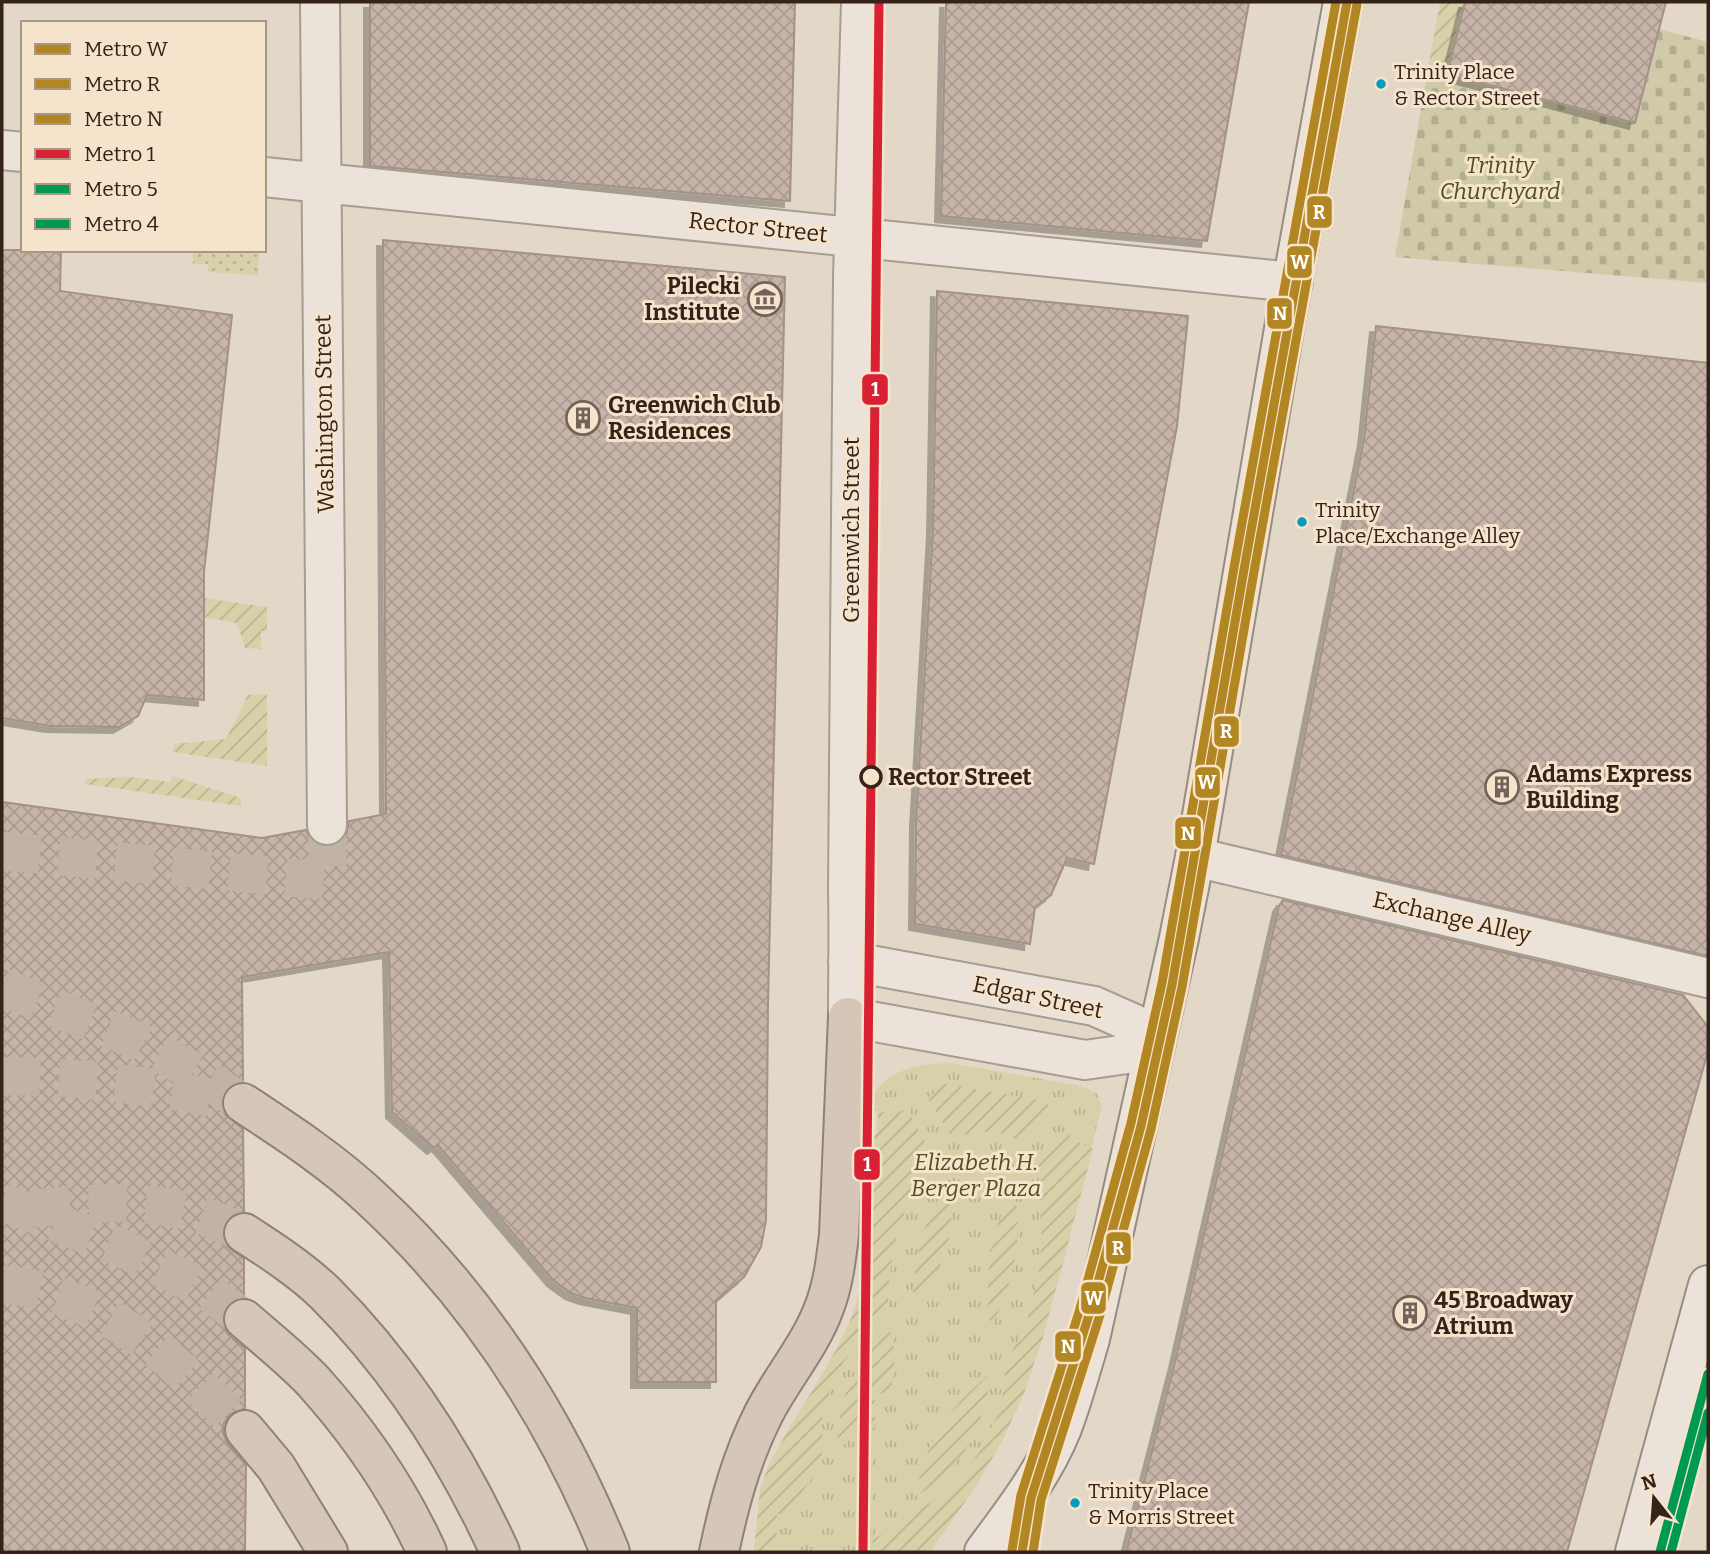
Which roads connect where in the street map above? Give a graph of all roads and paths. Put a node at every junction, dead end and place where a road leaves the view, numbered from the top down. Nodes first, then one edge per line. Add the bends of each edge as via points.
1 (320, 2) edge
2 (862, 2) edge
3 (1343, 2) edge
4 (2, 150) edge
5 (21, 152) edge
6 (266, 177) edge
7 (322, 183) junction
8 (854, 237) junction
9 (1293, 282) junction
10 (327, 825) tunnel mouth
11 (1195, 857) junction
12 (848, 961) junction
13 (1708, 978) edge
14 (848, 1017) junction
15 (1156, 1042) junction
16 (243, 1103) tunnel mouth
17 (244, 1233) tunnel mouth
18 (1708, 1285) edge
19 (244, 1319) tunnel mouth
20 (245, 1430) tunnel mouth
21 (328, 1552) edge
22 (427, 1552) edge
23 (500, 1552) edge
24 (610, 1552) edge
25 (719, 1552) edge
26 (984, 1552) edge
27 (1635, 1552) edge

1 - 7 street, Washington Street
2 - 8 street, Greenwich Street
3 - 9 street
4 - 5 street
6 - 7 street, Rector Street
7 - 8 street, Rector Street
7 - 10 street, Washington Street
8 - 9 street, Rector Street
8 - 12 street, Greenwich Street
9 - 11 street
11 - 13 street, Exchange Alley
11 - 15 street
12 - 14 street, Greenwich Street
12 - 15 street, Edgar Street via 1094,1006 1139,1026
14 - 15 street, Edgar Street via 1086,1060 1134,1053
14 - 25 highway via 835,1270 824,1309 747,1450
15 - 26 street via 1090,1339 1072,1400 1032,1485
16 - 24 highway via 370,1197 460,1292 513,1363 557,1434
17 - 23 highway via 324,1293 367,1341 449,1454
18 - 27 street
19 - 22 highway via 312,1380 350,1427 402,1504
20 - 21 highway via 276,1467

